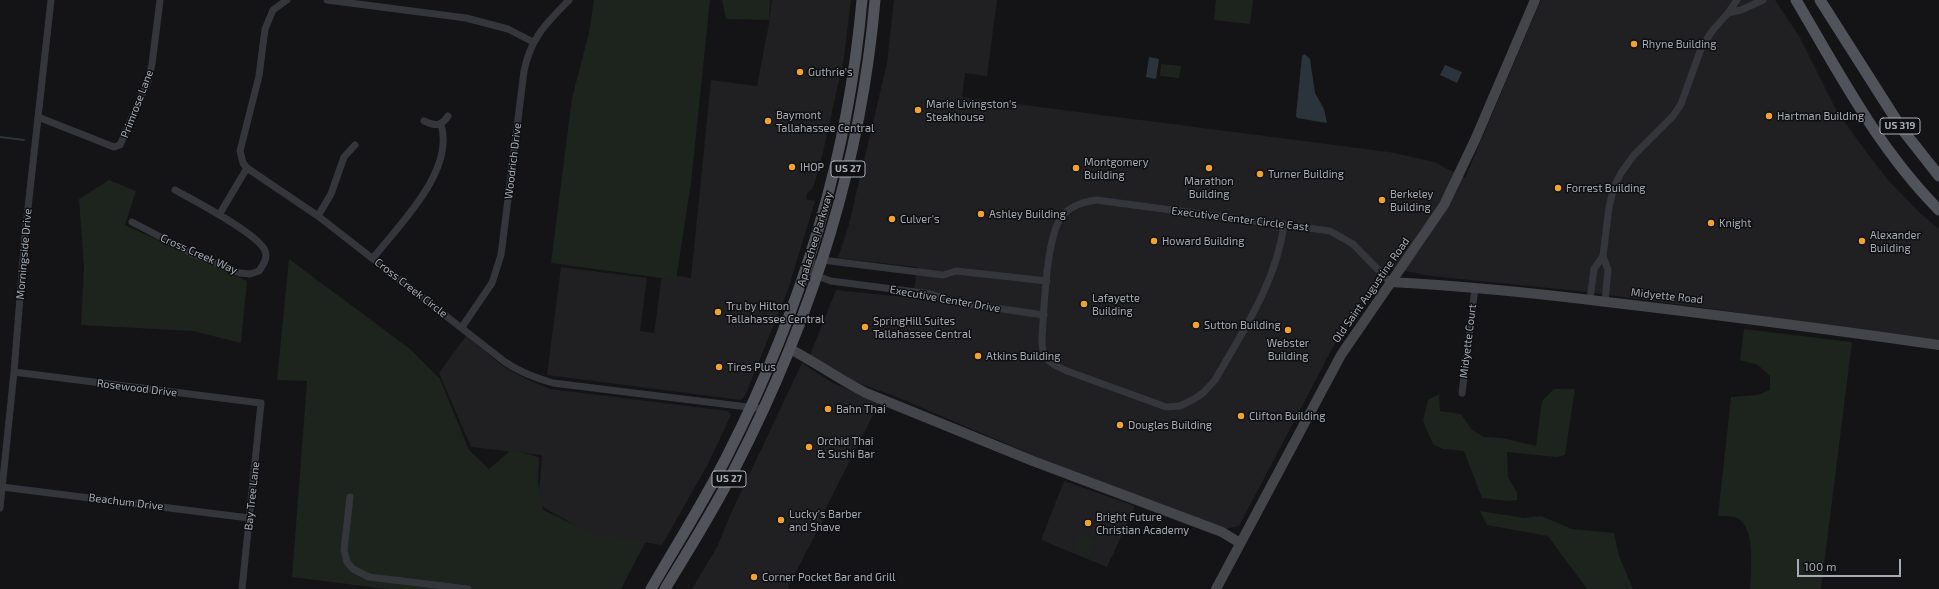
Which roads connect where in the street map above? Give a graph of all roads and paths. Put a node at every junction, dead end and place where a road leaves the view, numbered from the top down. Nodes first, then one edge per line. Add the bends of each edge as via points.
1 (51, 0) edge
2 (160, 0) edge
3 (287, 0) edge
4 (327, 0) edge
5 (569, 0) edge
6 (862, 0) edge
7 (875, 0) edge
8 (1535, 0) edge
9 (1737, 0) edge
10 (1763, 0) edge
11 (1796, 0) edge
12 (1820, 0) edge
13 (1728, 13) junction
14 (534, 42) junction
15 (848, 107) junction
16 (448, 116) dead end
17 (38, 117) junction
18 (424, 121) dead end
19 (441, 124) junction
20 (856, 134) junction
21 (355, 145) dead end
22 (250, 170) junction
23 (1939, 176) edge
24 (175, 190) dead end
25 (1939, 210) edge
26 (219, 215) junction
27 (318, 216) junction
28 (132, 222) dead end
29 (1284, 224) junction
30 (1603, 256) junction
31 (374, 258) junction
32 (822, 260) junction
33 (807, 269) junction
34 (817, 276) junction
35 (1047, 281) junction
36 (1390, 282) junction
37 (1475, 288) junction
38 (1590, 299) junction
39 (1605, 302) junction
40 (1044, 315) junction
41 (462, 327) junction
42 (1939, 345) edge
43 (790, 349) junction
44 (14, 372) junction
45 (1462, 393) dead end
46 (261, 403) joint
47 (751, 408) junction
48 (764, 409) junction
49 (2, 487) junction
50 (350, 497) dead end
51 (0, 508) edge
52 (249, 518) junction
53 (1240, 543) junction
54 (242, 589) edge
55 (468, 589) edge
56 (651, 589) edge
57 (665, 589) edge
58 (1216, 589) edge

1 - 17 street, Morningside Drive
2 - 17 street, Primrose Lane via 149,75 120,145 114,147
3 - 22 street via 273,10 265,30 259,76 240,151 243,163
4 - 14 street via 466,18 508,29
5 - 14 street, Woodrich Drive via 539,32
6 - 15 main road, Apalachee Parkway / US 27
7 - 20 main road, Apalachee Parkway / US 27
8 - 36 street, Old Saint Augustine Road via 1458,179 1434,221
9 - 13 street
10 - 13 street
11 - 25 main road, US 319 via 1865,116 1915,185
12 - 23 main road, US 319 via 1902,129
13 - 30 street via 1702,46 1681,104 1673,116 1634,156 1617,180 1609,207
14 - 41 street, Woodrich Drive via 528,53 524,71 501,255 492,284
15 - 20 main road
15 - 33 main road, Apalachee Parkway / US 27
16 - 19 street
17 - 44 street, Morningside Drive
18 - 19 street
19 - 31 street via 444,144 434,178
20 - 32 main road, Apalachee Parkway / US 27
21 - 27 street via 344,157 331,194
22 - 26 street
22 - 27 street, Cross Creek Circle
24 - 26 street, Cross Creek Way
26 - 28 street, Cross Creek Way via 256,240 265,250 265,260 259,271 250,274 240,273 193,254
27 - 31 street, Cross Creek Circle
29 - 35 street, Executive Center Circle East via 1096,200 1079,204 1062,215 1054,232
29 - 36 street, Executive Center Circle East via 1323,230 1346,240 1360,250
29 - 40 street via 1278,257 1269,282 1215,380 1203,393 1180,406 1166,407 1156,404 1047,360 1042,353
30 - 38 street via 1594,268
30 - 39 street via 1608,270
31 - 41 street, Cross Creek Circle
32 - 33 street
32 - 34 main road, Apalachee Parkway / US 27
32 - 35 street, Executive Center Drive via 943,275 956,271
33 - 34 street, Executive Center Drive
33 - 47 main road, Apalachee Parkway / US 27
34 - 40 street, Executive Center Drive via 831,281 931,294 953,302
34 - 43 main road, Apalachee Parkway / US 27
35 - 40 street
36 - 37 street, Midyette Road
36 - 53 street, Old Saint Augustine Road via 1341,354
37 - 38 street, Midyette Road
37 - 45 street, Midyette Court
38 - 39 street, Midyette Road
39 - 42 street, Midyette Road via 1726,315
41 - 47 street, Cross Creek Circle via 520,372 553,383
43 - 48 main road, Apalachee Parkway / US 27
43 - 53 street via 866,393 1033,461 1222,532
44 - 46 street, Rosewood Drive
44 - 49 street, Morningside Drive
46 - 52 street, Bay Tree Lane
47 - 48 street, Cross Creek Circle
47 - 56 main road, Apalachee Parkway / US 27 via 714,481
48 - 57 main road, Apalachee Parkway / US 27 via 734,470
49 - 51 street, Morningside Drive
49 - 52 street, Beachum Drive
50 - 55 street via 344,550 352,569 370,577
52 - 54 street, Bay Tree Lane
53 - 58 street, Old Saint Augustine Road

